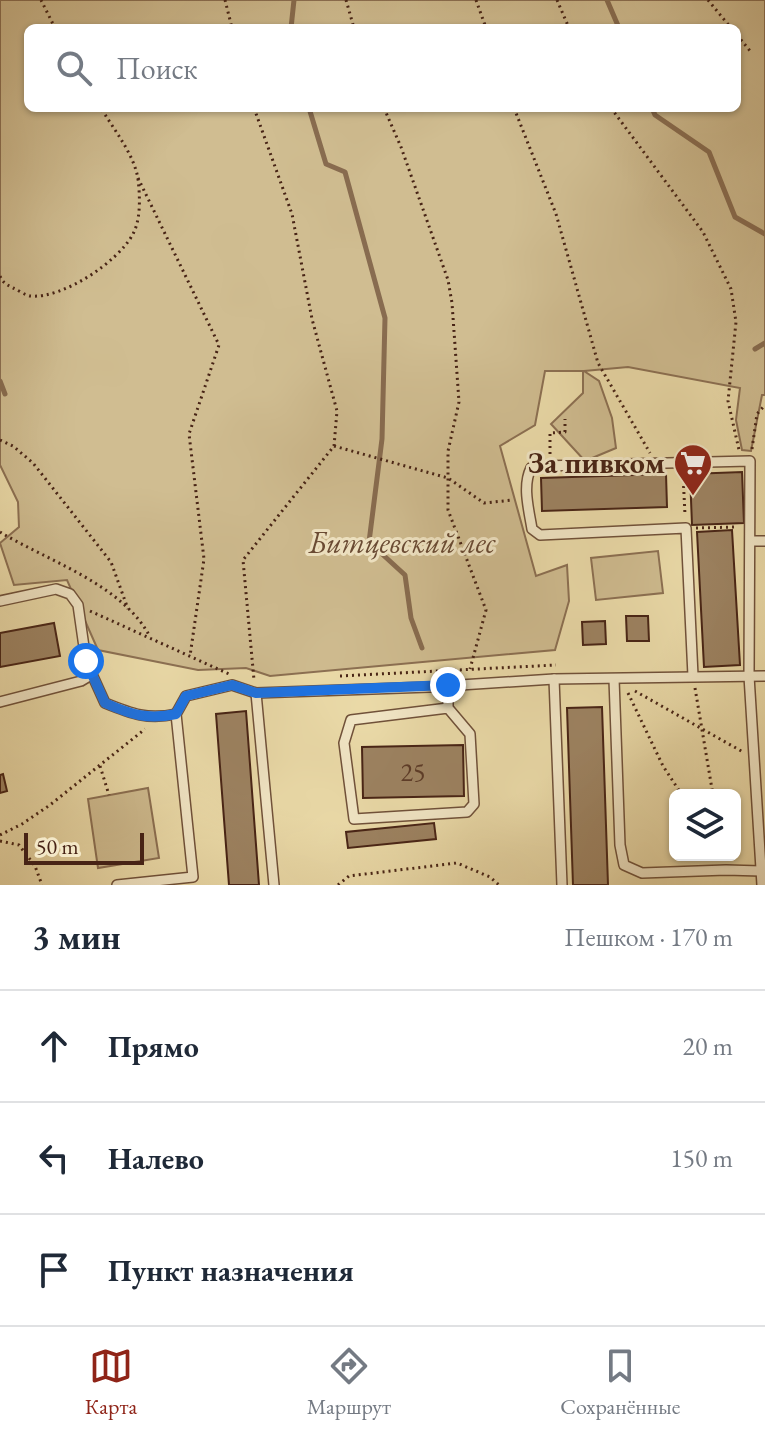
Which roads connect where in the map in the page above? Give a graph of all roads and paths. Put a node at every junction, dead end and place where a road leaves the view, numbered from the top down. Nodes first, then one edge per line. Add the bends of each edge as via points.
1 (41, 0) edge
2 (225, 0) edge
3 (346, 0) edge
4 (476, 0) edge
5 (557, 0) edge
6 (708, 0) edge
7 (53, 24) edge
8 (231, 24) edge
9 (353, 24) edge
10 (485, 24) edge
11 (567, 24) edge
12 (728, 24) edge
13 (741, 40) edge
14 (751, 52) dead end
15 (103, 112) edge
16 (255, 112) edge
17 (386, 112) edge
18 (516, 112) edge
19 (614, 112) edge
20 (138, 178) junction
21 (0, 276) edge
22 (765, 405) edge
23 (565, 419) dead end
24 (0, 440) edge
25 (334, 446) junction
26 (746, 461) junction
27 (682, 462) junction
28 (656, 463) junction
29 (550, 465) junction
30 (448, 478) junction
31 (527, 499) junction
32 (751, 526) junction
33 (686, 528) junction
34 (0, 532) edge
35 (751, 541) junction
36 (765, 541) edge
37 (0, 601) edge
38 (78, 605) junction
39 (128, 609) junction
40 (151, 638) junction
41 (190, 656) junction
42 (568, 668) dead end
43 (470, 669) junction
44 (91, 675) junction
45 (334, 676) dead end
46 (693, 676) junction
47 (749, 676) junction
48 (765, 676) edge
49 (227, 678) dead end
50 (245, 679) dead end
51 (554, 679) junction
52 (614, 679) junction
53 (448, 685) junction
54 (256, 693) junction
55 (0, 702) edge
56 (448, 708) junction
57 (176, 714) junction
58 (152, 718) junction
59 (702, 728) junction
60 (754, 758) junction
61 (100, 766) junction
62 (678, 789) edge
63 (712, 789) edge
64 (109, 795) dead end
65 (0, 835) edge
66 (0, 841) edge
67 (761, 871) junction
68 (42, 885) edge
69 (117, 885) edge
70 (274, 885) edge
71 (338, 885) edge
72 (499, 885) edge
73 (562, 885) edge
74 (762, 885) edge

1 - 7 path
2 - 8 path
3 - 9 path
4 - 10 path
5 - 11 path
6 - 12 path
13 - 14 path
15 - 20 path
16 - 25 path via 292,214 337,411
17 - 30 path via 452,303 459,402
18 - 28 path via 556,214 598,363
19 - 26 path via 703,232 731,289 736,322 728,401
20 - 21 path via 139,216 133,234 119,253 83,281 29,296 3,283
20 - 41 path via 219,345 189,434 204,559
22 - 26 path via 757,414
23 - 29 path via 565,432 550,433
24 - 39 path via 33,463 111,562
25 - 30 path
25 - 50 path via 243,560 254,681
26 - 27 lane
26 - 32 lane
27 - 28 lane
27 - 33 path
28 - 29 lane
29 - 31 lane via 531,468
30 - 31 path via 484,503
30 - 43 path via 448,510 486,610
31 - 33 lane via 532,529 540,535
32 - 33 path
32 - 35 lane
33 - 46 lane
34 - 39 path via 92,581
35 - 36 lane
35 - 47 lane
37 - 38 lane via 56,589 70,594
38 - 40 path
38 - 44 lane
39 - 40 path
40 - 41 path
41 - 49 path via 235,677
42 - 43 path via 552,664
43 - 45 path
44 - 55 lane
44 - 58 lane via 105,703
46 - 47 lane
46 - 52 lane
46 - 59 path
47 - 48 lane
47 - 60 lane
51 - 52 lane
51 - 53 lane
51 - 73 lane
52 - 67 lane via 624,865 642,873
53 - 54 lane
53 - 56 lane
54 - 57 lane via 232,685 186,696
54 - 70 lane
56 - 56 lane via 351,720 344,743 354,819 467,812 474,804 470,734
57 - 58 lane
57 - 69 lane via 193,877
58 - 61 path via 142,733
59 - 60 path
59 - 62 path via 624,685
59 - 63 path
60 - 67 lane
61 - 64 path
61 - 65 path
66 - 68 path via 19,845
67 - 74 lane
71 - 72 path via 349,876 457,863

